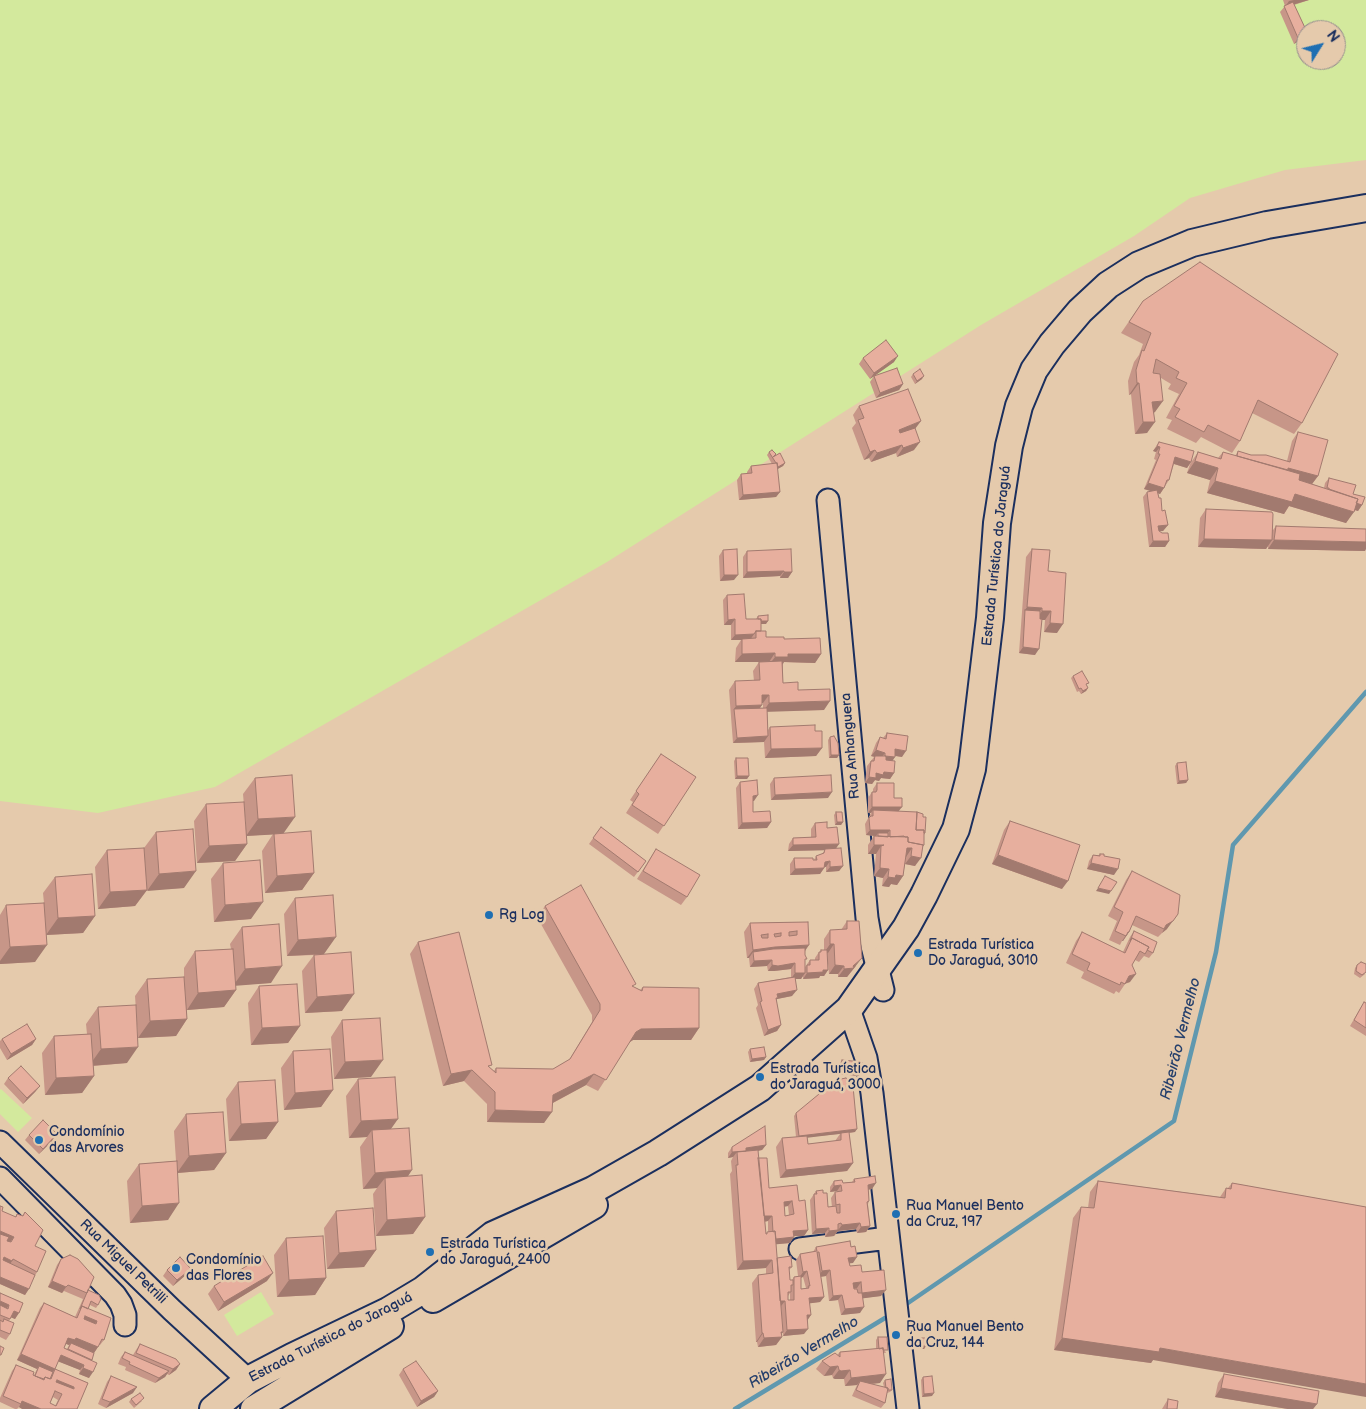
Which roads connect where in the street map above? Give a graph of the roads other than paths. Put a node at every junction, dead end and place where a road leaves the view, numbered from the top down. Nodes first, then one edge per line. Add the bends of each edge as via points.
1 (1366, 208) edge
2 (828, 500) dead end
3 (880, 980) junction
4 (852, 1018) junction
5 (0, 1142) edge
6 (0, 1178) edge
7 (493, 1235) junction
8 (888, 1238) junction
9 (800, 1249) dead end
10 (502, 1260) junction
11 (125, 1325) dead end
12 (248, 1380) junction
13 (276, 1396) junction
14 (213, 1409) edge
15 (254, 1409) edge
16 (908, 1409) edge

1 - 3 main road, Estrada Turística do Jaraguá via 1267,225 1192,243 1139,265 1108,285 1080,311 1034,370 1019,406 1009,446 997,523 976,741 956,829 953,862 927,920
2 - 3 street, Rua Anhanguera via 867,918
3 - 4 main road, Estrada Turística do Jaraguá
4 - 7 main road, Estrada Turística do Jaraguá via 760,1088 658,1153 593,1190
4 - 8 street via 866,1058 872,1093
4 - 10 main road, Estrada Turística do Jaraguá via 816,1064 784,1088 711,1136
5 - 12 street, Rua Miguel Petrilli
6 - 11 street via 115,1295 125,1315
7 - 10 main road
7 - 12 main road, Estrada Turística do Jaraguá via 423,1290 388,1311
8 - 9 street
8 - 16 street
10 - 13 main road, Estrada Turística do Jaraguá
12 - 13 main road
12 - 14 main road, Estrada Turística do Jaraguá
13 - 15 main road, Estrada Turística do Jaraguá

